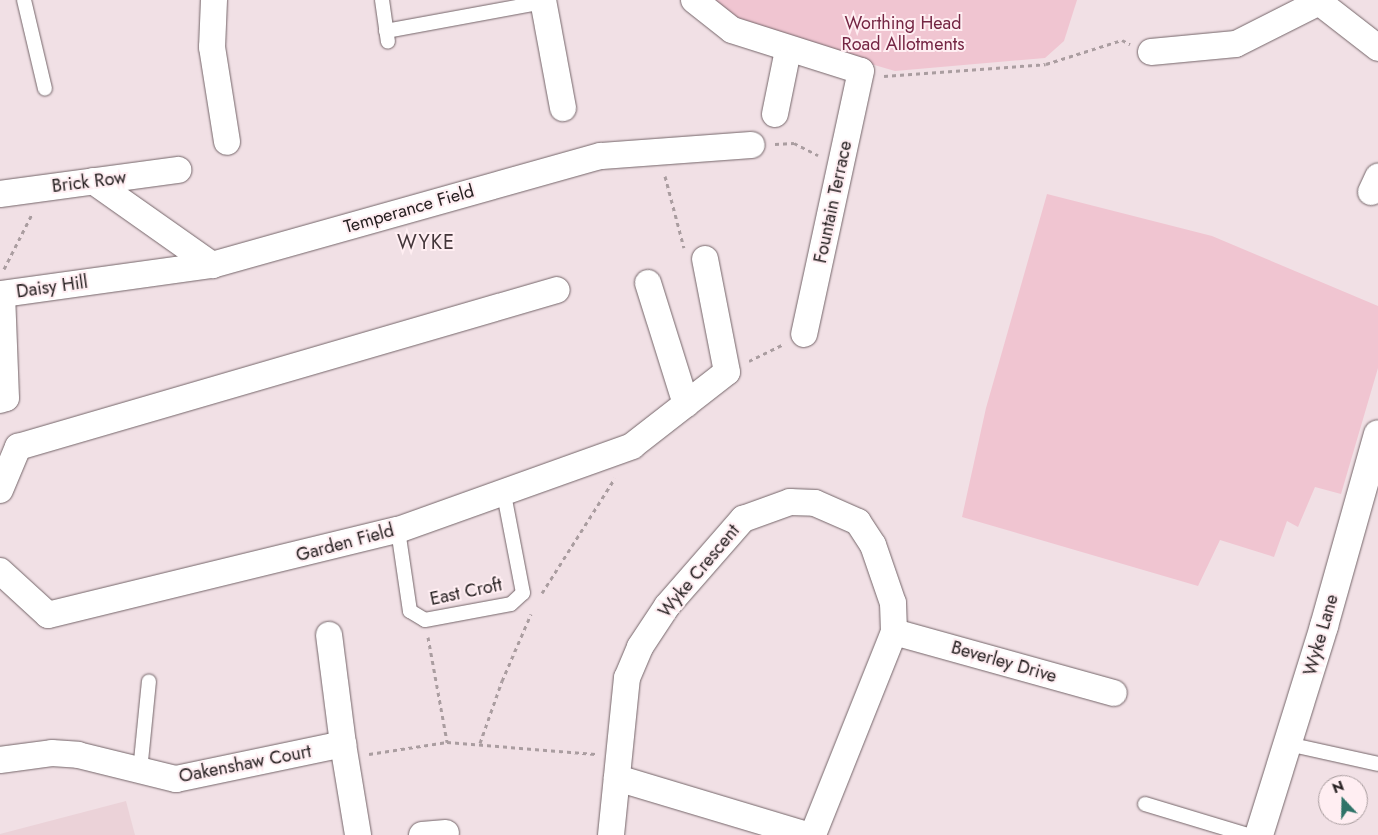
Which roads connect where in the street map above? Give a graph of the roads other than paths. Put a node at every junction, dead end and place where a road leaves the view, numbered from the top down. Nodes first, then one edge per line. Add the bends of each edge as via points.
1 (24, 0) edge
2 (214, 0) edge
3 (382, 0) edge
4 (694, 0) edge
5 (543, 1) edge
6 (1319, 1) edge
7 (1378, 48) edge
8 (788, 50) junction
9 (1152, 52) road end
10 (45, 89) dead end
11 (563, 108) dead end
12 (775, 114) dead end
13 (227, 142) dead end
14 (752, 145) road end
15 (178, 170) dead end
16 (93, 182) junction
17 (0, 194) edge
18 (705, 259) road end
19 (212, 265) junction
20 (648, 283) dead end
21 (557, 290) dead end
22 (804, 334) road end
23 (0, 400) edge
24 (686, 404) junction
25 (1378, 434) edge
26 (0, 490) edge
27 (506, 505) dead end
28 (398, 530) junction
29 (0, 571) edge
30 (894, 632) junction
31 (329, 635) dead end
32 (149, 680) dead end
33 (1114, 693) dead end
34 (1288, 744) junction
35 (344, 751) junction
36 (0, 760) edge
37 (1378, 764) edge
38 (618, 767) junction
39 (140, 771) junction
40 (1145, 804) dead end
41 (358, 835) edge
42 (611, 835) edge
43 (807, 835) edge
44 (813, 835) edge
45 (1248, 835) edge
46 (1259, 835) edge

1 - 10 lane
2 - 13 street via 212,47
3 - 5 lane via 387,37
4 - 8 street via 732,30
5 - 11 street
6 - 7 street
6 - 9 street via 1236,44
8 - 12 street
8 - 22 street, Fountain Terrace via 861,71
14 - 19 street, Temperance Field via 601,156
15 - 16 street, Brick Row
16 - 17 street, Brick Row
16 - 19 street
18 - 24 street, Garden Field via 726,372
19 - 23 street, Daisy Hill via 2,294 6,398
20 - 24 street
21 - 26 street via 18,447
24 - 28 street, Garden Field via 635,443
25 - 34 street, Wyke Lane
27 - 28 lane, East Croft via 523,593 511,604 425,620 410,611
28 - 29 street, Garden Field via 48,615
30 - 33 street, Beverley Drive
30 - 38 street, Wyke Crescent via 888,583 873,545 858,522 815,503 790,502 743,519 667,606 640,647 627,678
30 - 44 street, Wyke Crescent
31 - 35 street
32 - 39 lane
34 - 37 lane
34 - 46 street, Wyke Lane
35 - 39 street, Oakenshaw Court via 176,779
35 - 41 street
36 - 39 street, Oakenshaw Court via 52,753 78,755
38 - 42 street, Wyke Crescent
38 - 43 street
40 - 45 lane

